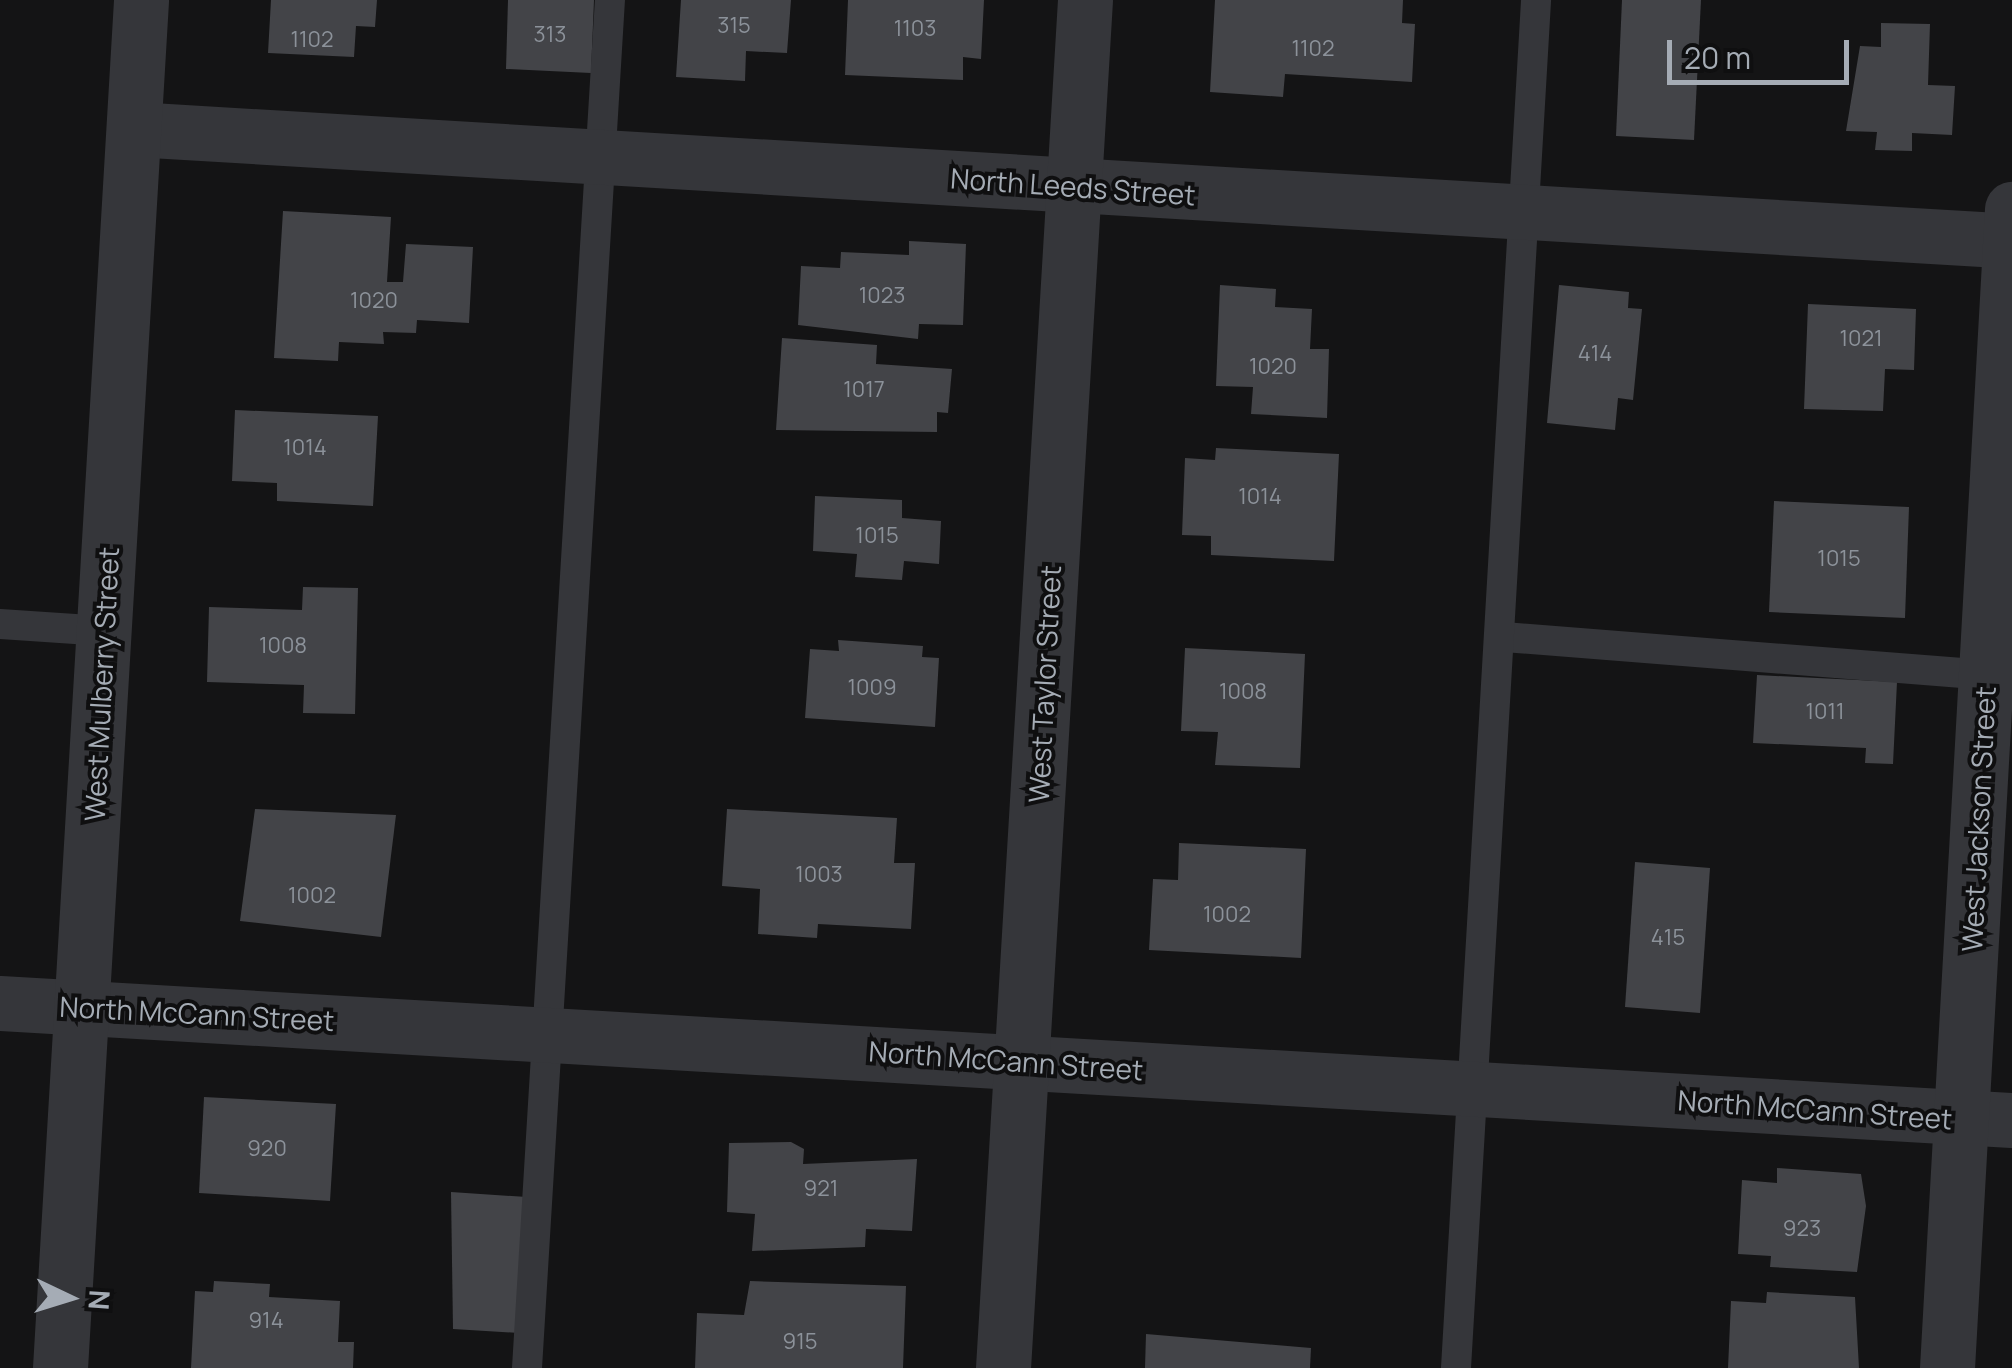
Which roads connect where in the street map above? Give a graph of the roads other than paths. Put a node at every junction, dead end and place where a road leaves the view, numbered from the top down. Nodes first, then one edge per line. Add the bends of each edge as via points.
1 (142, 0) edge
2 (610, 0) edge
3 (1085, 0) edge
4 (1536, 0) edge
5 (134, 129) junction
6 (599, 158) junction
7 (1074, 186) junction
8 (1524, 216) junction
9 (2011, 230) edge
10 (0, 624) edge
11 (104, 631) junction
12 (1504, 637) junction
13 (1999, 676) edge
14 (0, 1003) edge
15 (82, 1008) junction
16 (544, 1030) junction
17 (1022, 1062) junction
18 (1479, 1087) junction
19 (1987, 1119) edge
20 (60, 1368) edge
21 (527, 1368) edge
22 (1004, 1368) edge
23 (1456, 1368) edge
24 (1948, 1368) edge

1 - 5 street, West Mulberry Street
2 - 6 lane
3 - 7 street, West Taylor Street
4 - 8 lane
5 - 6 street, North Leeds Street
5 - 11 street, West Mulberry Street
6 - 7 street, North Leeds Street
6 - 16 lane
7 - 8 street, North Leeds Street
7 - 17 street, West Taylor Street
8 - 9 street, North Leeds Street
8 - 12 lane
9 - 13 street, West Jackson Street
10 - 11 lane
11 - 15 street, West Mulberry Street
12 - 13 lane
12 - 18 lane
13 - 19 street, West Jackson Street
14 - 15 street, North McCann Street
15 - 16 street, North McCann Street
15 - 20 street, West Mulberry Street
16 - 17 street, North McCann Street
16 - 21 lane
17 - 18 street, North McCann Street
17 - 22 street, West Taylor Street
18 - 19 street, North McCann Street
18 - 23 lane
19 - 24 street, West Jackson Street

